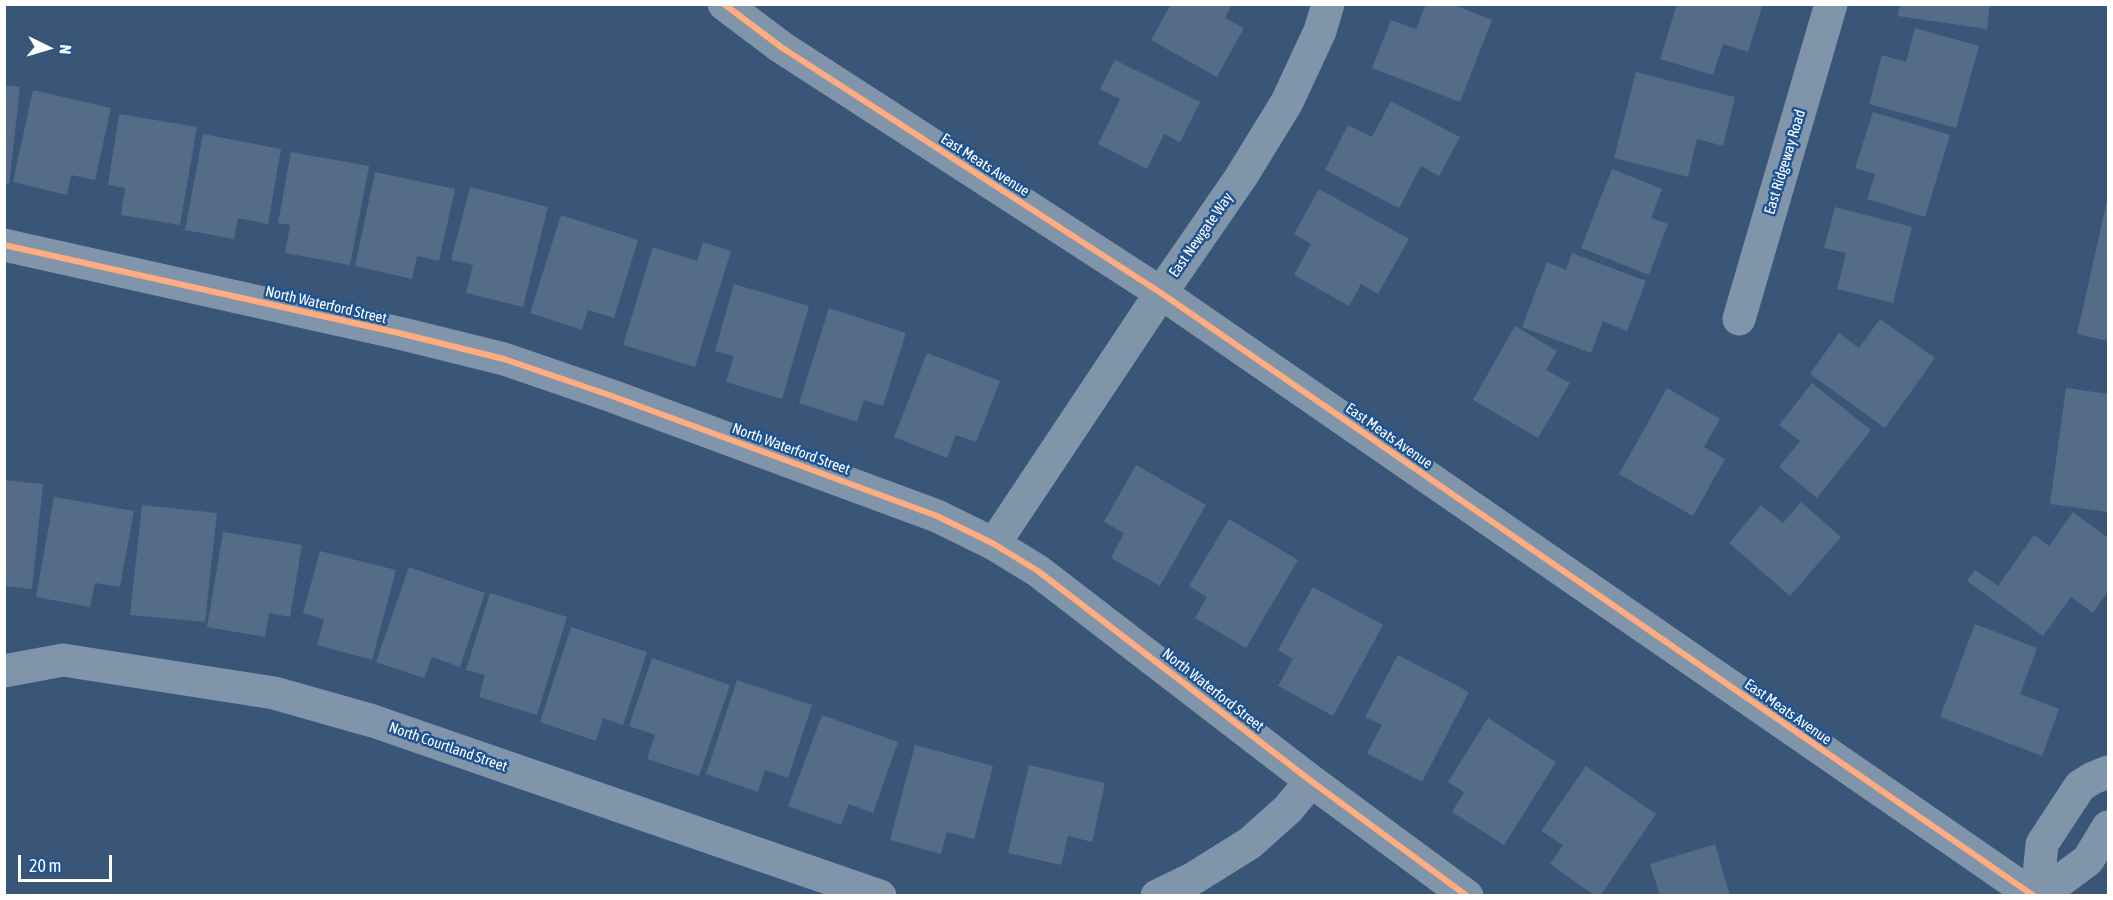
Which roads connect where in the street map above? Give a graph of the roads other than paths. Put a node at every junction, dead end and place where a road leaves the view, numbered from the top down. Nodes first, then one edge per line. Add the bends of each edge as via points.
1 (724, 4) edge
2 (1329, 4) edge
3 (1832, 4) edge
4 (4, 245) edge
5 (1161, 293) junction
6 (1739, 319) dead end
7 (994, 544) junction
8 (4, 671) edge
9 (2109, 772) edge
10 (1311, 781) junction
11 (2109, 827) edge
12 (880, 896) edge
13 (1157, 896) edge
14 (1467, 896) edge
15 (2037, 896) edge

1 - 5 street, East Meats Avenue via 781,47
2 - 5 street, East Newgate Way via 1287,102
3 - 6 street, East Ridgeway Road
4 - 7 street, North Waterford Street via 504,359 866,489 937,516
5 - 7 street, East Newgate Way
5 - 15 street, East Meats Avenue
7 - 10 street, North Waterford Street via 1038,571
8 - 12 street, North Courtland Street via 63,660 274,693 373,721
9 - 15 street via 2080,786 2042,844
10 - 13 street via 1250,843
10 - 14 street, North Waterford Street
11 - 15 street via 2088,860

